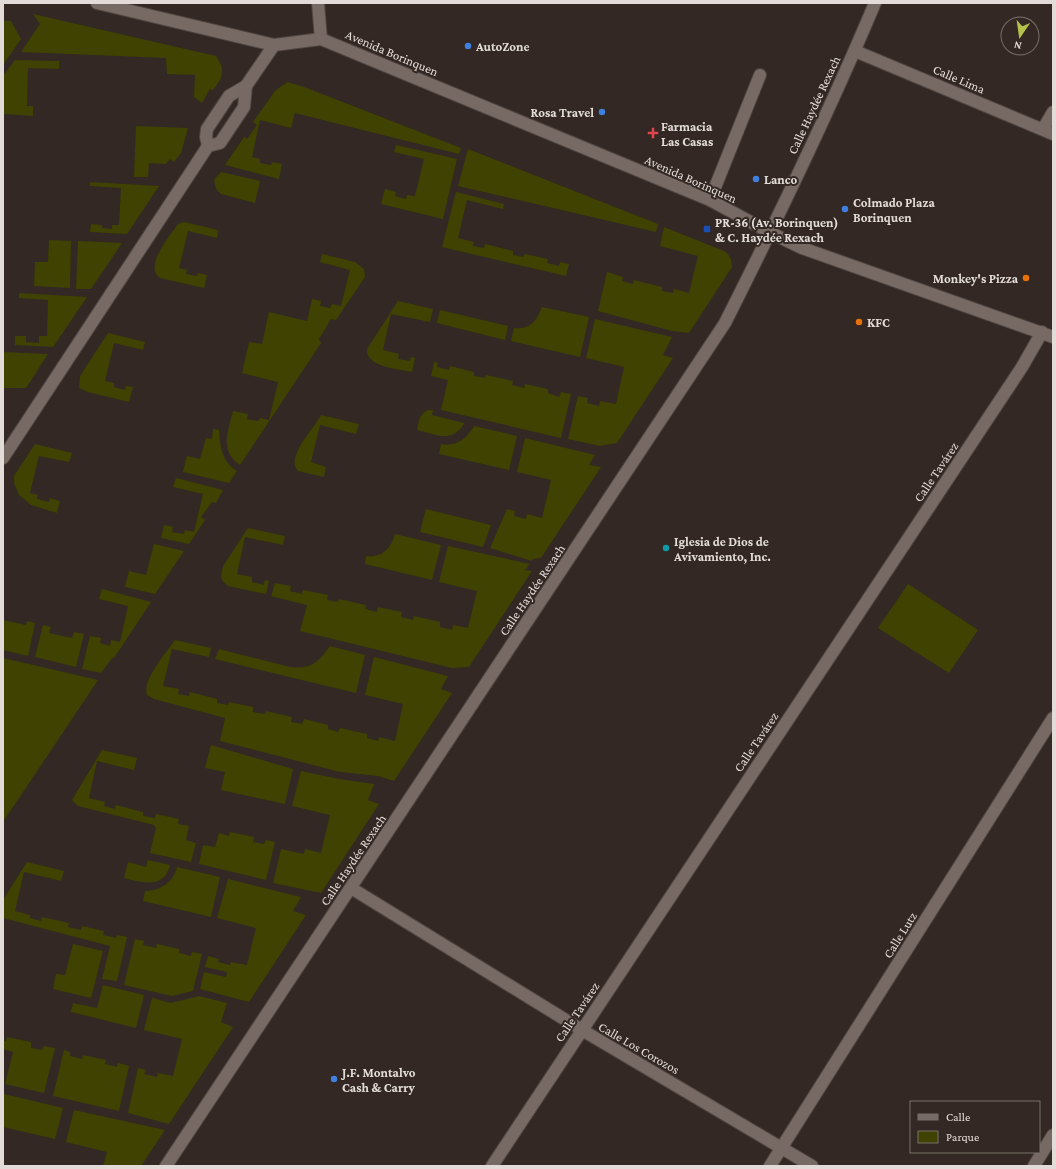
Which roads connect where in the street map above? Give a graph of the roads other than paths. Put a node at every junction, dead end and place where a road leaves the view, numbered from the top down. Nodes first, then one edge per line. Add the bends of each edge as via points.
1 (97, 3) edge
2 (318, 3) edge
3 (874, 3) edge
4 (321, 39) junction
5 (274, 45) junction
6 (855, 51) junction
7 (760, 75) dead end
8 (246, 86) junction
9 (1053, 112) edge
10 (1048, 131) edge
11 (208, 146) junction
12 (710, 200) junction
13 (771, 233) junction
14 (1042, 332) junction
15 (1053, 337) edge
16 (3, 458) edge
17 (1053, 718) edge
18 (351, 888) junction
19 (582, 1030) junction
20 (1053, 1135) edge
21 (782, 1148) junction
22 (166, 1166) edge
23 (492, 1166) edge
24 (770, 1166) edge
25 (812, 1166) edge
26 (1034, 1166) edge

1 - 5 street
2 - 4 street
3 - 6 street, Calle Haydée Rexach
4 - 5 street
4 - 12 street, Avenida Borinquen
5 - 8 street
6 - 10 street, Calle Lima
6 - 13 street, Calle Haydée Rexach
7 - 12 street
8 - 11 street via 229,96 207,129
8 - 11 street via 244,107 234,125 220,143
9 - 10 street
11 - 16 street
12 - 13 street, Avenida Borinquen
13 - 14 street, Avenida Borinquen via 802,248
13 - 18 street, Calle Haydée Rexach via 725,323
14 - 15 street, Avenida Borinquen
14 - 19 street, Calle Tavárez via 1022,368
17 - 21 street, Calle Lutz
18 - 19 street, Calle Los Corozos
18 - 22 street, Calle Haydée Rexach
19 - 21 street, Calle Los Corozos
19 - 23 street, Calle Tavárez
20 - 26 street
21 - 24 street, Calle Lutz
21 - 25 street, Calle Los Corozos

